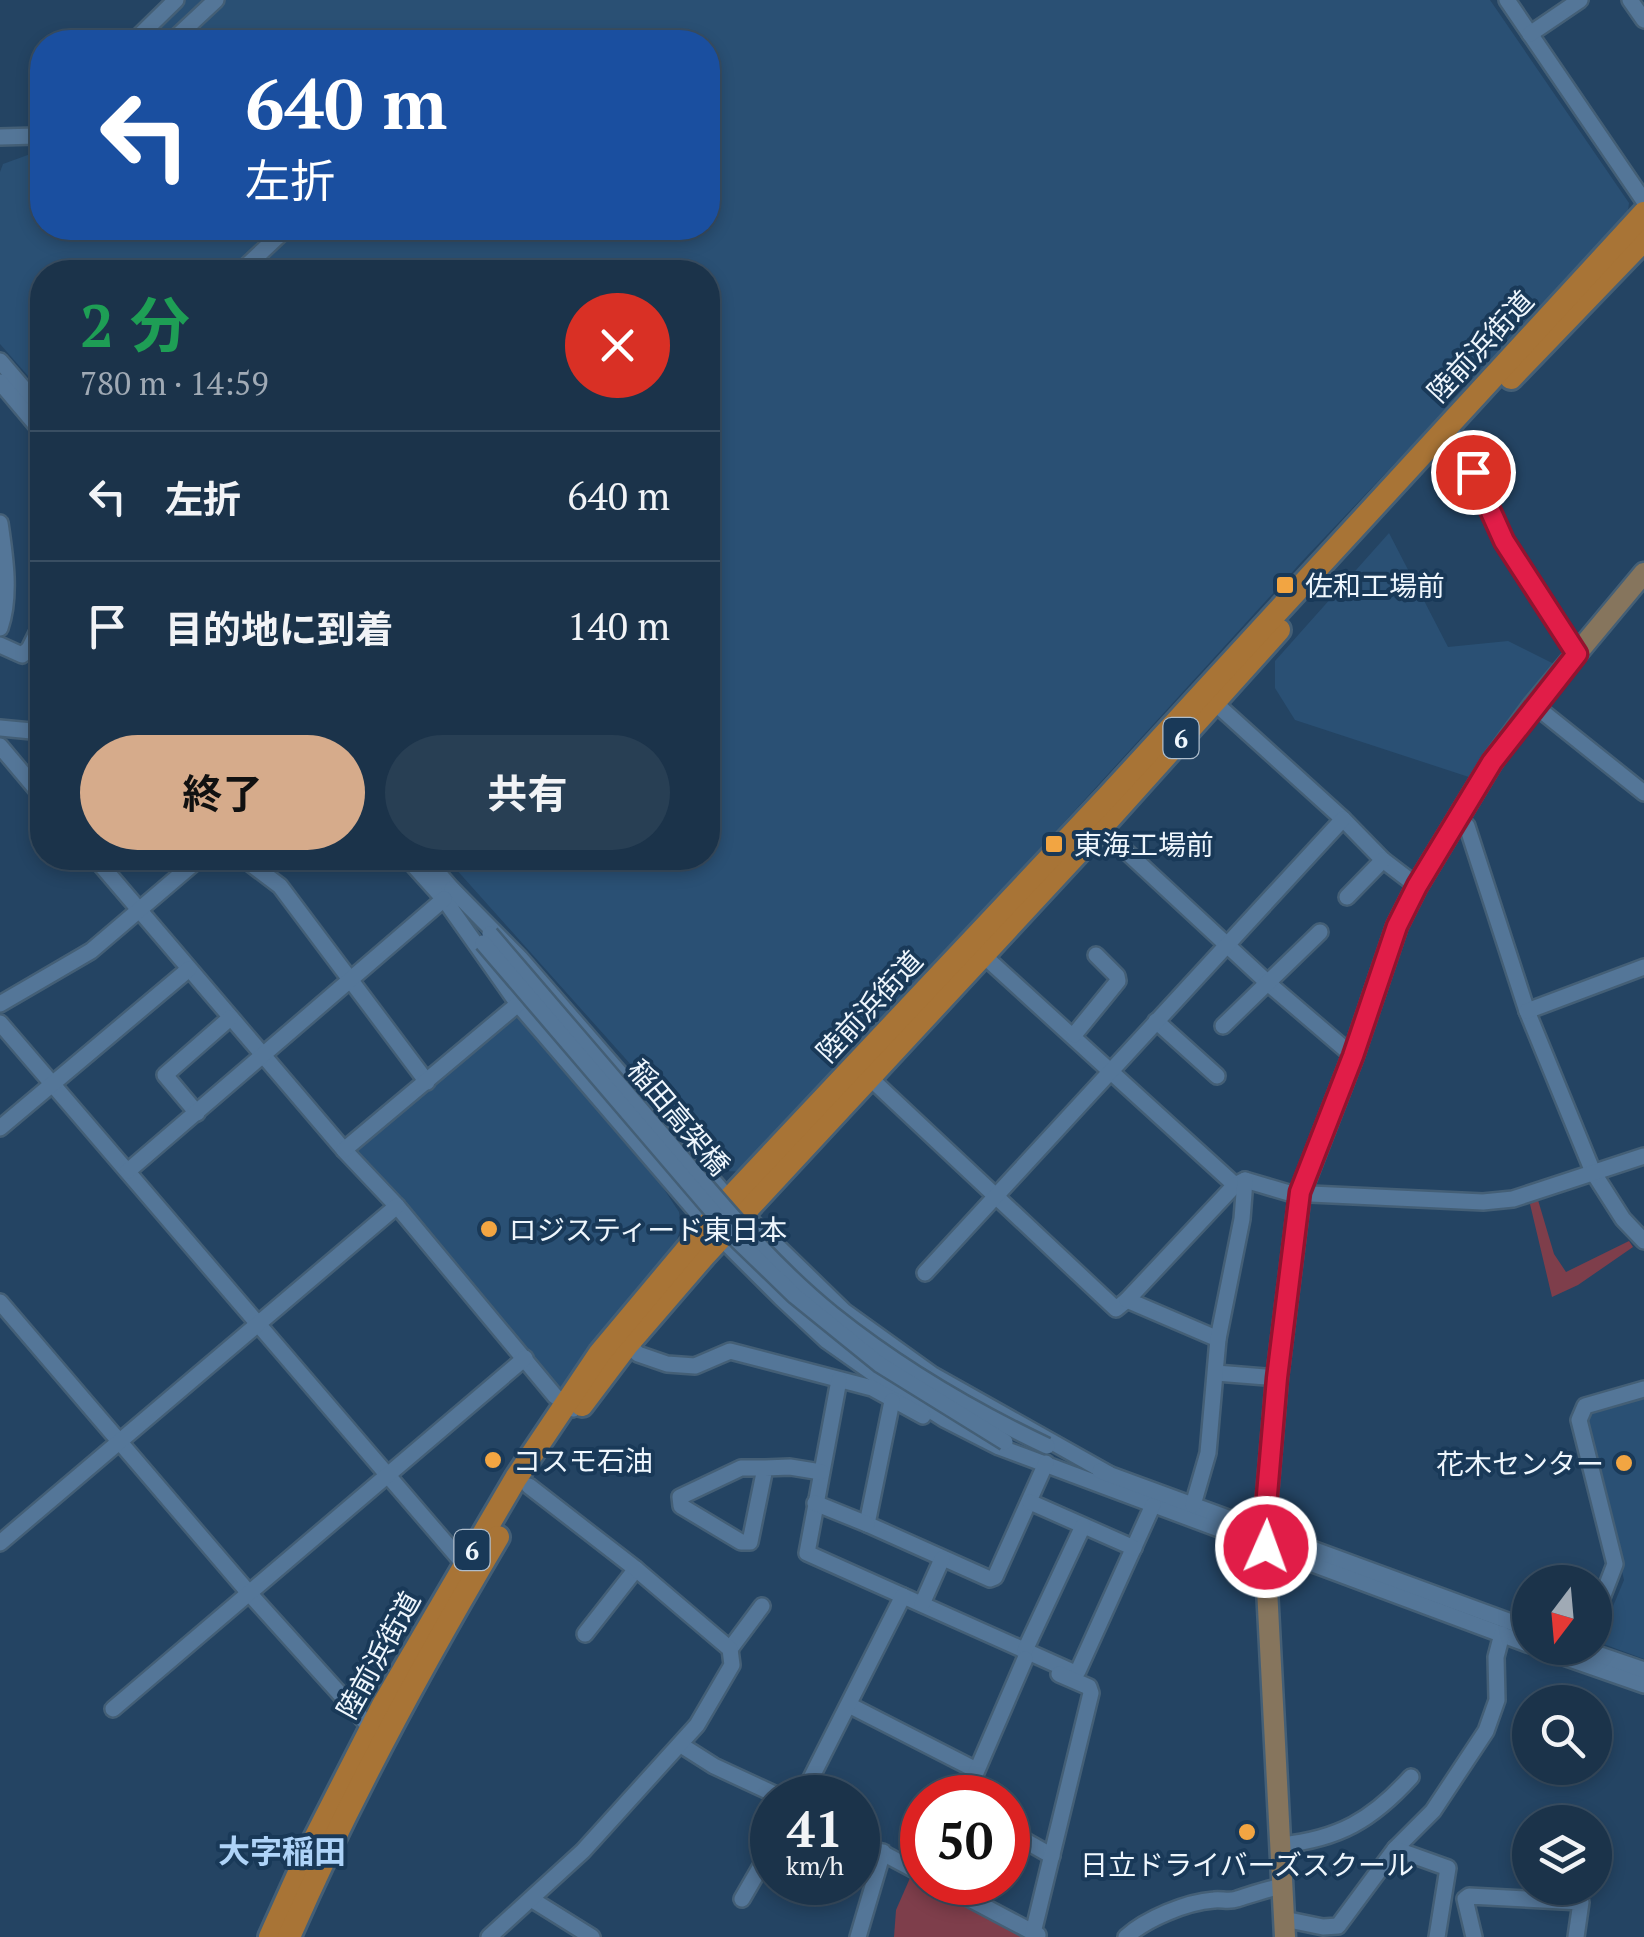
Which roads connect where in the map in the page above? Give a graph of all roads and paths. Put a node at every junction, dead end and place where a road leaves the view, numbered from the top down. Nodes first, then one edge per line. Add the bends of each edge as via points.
1 (176, 0) edge
2 (216, 0) edge
3 (1508, 0) edge
4 (1580, 0) edge
5 (1630, 0) edge
6 (1644, 20) edge
7 (145, 30) edge
8 (184, 30) edge
9 (1530, 34) junction
10 (30, 136) edge
11 (0, 137) edge
12 (1644, 201) edge
13 (1644, 213) edge
14 (274, 240) edge
15 (1644, 240) edge
16 (253, 260) edge
17 (0, 360) edge
18 (0, 382) edge
19 (30, 396) edge
20 (30, 418) edge
21 (1457, 437) junction
22 (0, 523) edge
23 (1644, 573) edge
24 (3, 590) edge
25 (0, 628) edge
26 (0, 645) edge
27 (30, 647) edge
28 (1577, 654) junction
29 (1214, 702) junction
30 (1534, 705) junction
31 (0, 728) edge
32 (30, 731) edge
33 (0, 746) edge
34 (30, 782) edge
35 (1644, 793) edge
36 (1343, 818) junction
37 (1458, 818) junction
38 (1100, 828) junction
39 (1383, 860) junction
40 (105, 870) edge
41 (185, 870) edge
42 (259, 870) edge
43 (421, 870) edge
44 (433, 870) edge
45 (1417, 886) junction
46 (448, 894) junction
47 (1347, 897) dead end
48 (139, 908) junction
49 (1320, 932) dead end
50 (486, 938) junction
51 (1226, 945) junction
52 (984, 955) junction
53 (1096, 955) dead end
54 (1644, 966) edge
55 (189, 969) junction
56 (352, 979) junction
57 (1269, 984) junction
58 (0, 1004) edge
59 (518, 1004) junction
60 (1527, 1012) junction
61 (230, 1018) junction
62 (1156, 1021) junction
63 (0, 1023) edge
64 (1224, 1026) dead end
65 (1074, 1035) junction
66 (1353, 1056) junction
67 (264, 1057) junction
68 (1111, 1070) junction
69 (1217, 1076) dead end
70 (869, 1077) junction
71 (53, 1082) junction
72 (427, 1082) junction
73 (198, 1113) junction
74 (0, 1128) edge
75 (344, 1150) junction
76 (1644, 1156) edge
77 (128, 1172) junction
78 (1592, 1172) junction
79 (1240, 1183) junction
80 (1300, 1192) junction
81 (996, 1196) junction
82 (396, 1206) junction
83 (736, 1206) junction
84 (714, 1231) junction
85 (1644, 1242) edge
86 (925, 1273) dead end
87 (1126, 1300) junction
88 (0, 1302) edge
89 (260, 1324) junction
90 (1218, 1339) junction
91 (628, 1344) junction
92 (525, 1358) junction
93 (1216, 1373) junction
94 (1277, 1378) junction
95 (839, 1380) junction
96 (1644, 1390) edge
97 (892, 1401) junction
98 (571, 1408) junction
99 (120, 1440) junction
100 (765, 1468) junction
101 (1045, 1468) junction
102 (822, 1472) junction
103 (1109, 1474) junction
104 (387, 1476) junction
105 (528, 1486) junction
106 (1030, 1502) junction
107 (815, 1503) junction
108 (1193, 1505) junction
109 (1152, 1509) junction
110 (867, 1524) junction
111 (1083, 1526) junction
112 (1265, 1538) junction
113 (0, 1543) edge
114 (1134, 1548) junction
115 (942, 1559) junction
116 (636, 1569) junction
117 (469, 1570) junction
118 (1612, 1572) edge
119 (249, 1593) junction
120 (901, 1600) junction
121 (922, 1604) junction
122 (762, 1606) dead end
123 (1512, 1623) edge
124 (585, 1634) dead end
125 (1502, 1634) junction
126 (1512, 1638) edge
127 (730, 1649) junction
128 (1025, 1655) junction
129 (1612, 1660) edge
130 (1607, 1665) edge
131 (1644, 1670) edge
132 (1644, 1685) edge
133 (849, 1705) junction
134 (113, 1709) dead end
135 (377, 1735) junction
136 (680, 1745) junction
137 (976, 1770) junction
138 (813, 1775) edge
139 (974, 1775) edge
140 (1411, 1777) dead end
141 (750, 1783) edge
142 (1030, 1844) edge
143 (1281, 1844) junction
144 (1395, 1850) junction
145 (882, 1852) joint
146 (1052, 1856) junction
147 (900, 1862) edge
148 (750, 1886) edge
149 (1283, 1886) junction
150 (531, 1899) junction
151 (742, 1900) dead end
152 (981, 1905) edge
153 (1285, 1928) edge
154 (1037, 1935) edge
155 (270, 1937) edge
156 (289, 1937) edge
157 (489, 1937) edge
158 (592, 1937) edge
159 (858, 1937) edge
160 (1126, 1937) edge
161 (1437, 1937) edge
162 (1474, 1937) edge
163 (1576, 1937) edge

1 - 7 street
2 - 8 street
3 - 9 street
4 - 9 street
5 - 6 street
9 - 12 street
10 - 11 street
13 - 83 highway, 陸前浜街道 / 6
14 - 16 street
15 - 21 highway, 陸前浜街道 / 6
17 - 19 street
18 - 20 street
21 - 28 street via 1504,541
21 - 29 highway, 陸前浜街道 / 6
22 - 24 street
23 - 28 main road
24 - 25 street
26 - 27 street via 22,654
28 - 30 main road
29 - 36 street
29 - 38 highway, 陸前浜街道 / 6
30 - 35 street
30 - 37 main road
31 - 32 street
33 - 34 street
36 - 39 street
36 - 51 street
37 - 45 main road
37 - 60 street
38 - 51 street
38 - 52 highway, 陸前浜街道 / 6
39 - 45 street
39 - 47 street
40 - 48 street
41 - 48 street
42 - 56 street via 280,886
43 - 46 street
44 - 46 street
45 - 66 main road
46 - 50 street
46 - 56 street
46 - 59 street
46 - 83 street via 520,958
48 - 55 street
48 - 58 street via 91,950
49 - 57 street
50 - 101 street, 稲田高架橋, bridge via 738,1241 794,1296 880,1364
50 - 103 street, 稲田高架橋, bridge via 746,1233 832,1314 985,1416
51 - 57 street
51 - 62 street
52 - 65 street
52 - 70 highway, 陸前浜街道 / 6
53 - 65 street via 1118,982
54 - 60 street
55 - 61 street
55 - 71 street
56 - 67 street
56 - 72 street
57 - 64 street
57 - 66 street
59 - 72 street
59 - 84 street
60 - 78 street
61 - 67 street
61 - 73 street via 165,1075
62 - 68 street
62 - 69 street
63 - 71 street
65 - 68 street
66 - 80 main road
67 - 73 street
67 - 75 street
68 - 79 street
68 - 81 street
70 - 81 street
70 - 83 highway, 陸前浜街道 / 6
71 - 74 street
71 - 77 street
72 - 75 street
73 - 77 street
75 - 82 street
76 - 78 street
77 - 89 street
78 - 80 street via 1513,1199 1483,1202
78 - 85 street
79 - 80 street
79 - 87 street
79 - 90 street via 1242,1218
80 - 94 main road
81 - 86 street
81 - 87 street via 1116,1309
82 - 89 street
82 - 92 street
83 - 84 highway, 陸前浜街道 / 6
83 - 103 street via 888,1345
84 - 91 highway, 陸前浜街道 / 6
84 - 98 highway, 陸前浜街道 / 6 via 600,1352
84 - 101 street via 826,1340 944,1420
87 - 90 street
88 - 99 street
89 - 99 street
89 - 104 street
90 - 93 street
91 - 95 street via 667,1364 695,1366 730,1351
91 - 98 highway, 陸前浜街道 / 6
92 - 98 street
92 - 104 street
93 - 94 street
93 - 108 street via 1208,1453
94 - 112 main road
95 - 97 street
95 - 102 street
96 - 118 street via 1585,1406 1580,1420
97 - 101 street via 993,1453
97 - 110 street
98 - 105 highway, 陸前浜街道 / 6
98 - 117 highway, 陸前浜街道 / 6
99 - 113 street
99 - 119 street
100 - 100 street via 741,1468 680,1496 681,1506 750,1542
100 - 102 street
101 - 106 street
101 - 109 street
102 - 107 street
103 - 108 street
104 - 117 street
104 - 119 street
105 - 116 street
105 - 117 highway, 陸前浜街道 / 6
106 - 111 street
106 - 115 street via 995,1577
107 - 110 street
107 - 120 street via 808,1553
108 - 112 street
109 - 112 street
109 - 114 street
110 - 115 street
111 - 114 street
111 - 128 street
112 - 123 street
112 - 125 street
112 - 143 main road
114 - 128 street via 1078,1670
115 - 121 street
116 - 124 street
116 - 127 street
117 - 135 highway, 陸前浜街道 / 6
119 - 134 street
119 - 135 street
120 - 121 street
120 - 128 street
120 - 133 street
121 - 128 street
122 - 127 street
125 - 126 street
125 - 144 street via 1497,1700 1486,1731 1432,1811
127 - 136 street via 732,1665
128 - 137 street
128 - 146 street via 1092,1693
129 - 131 street
130 - 132 street
133 - 137 street
133 - 138 street
135 - 155 highway, 陸前浜街道 / 6
135 - 156 highway, 陸前浜街道 / 6
136 - 141 street
136 - 150 street
137 - 139 street
140 - 143 street via 1352,1828
142 - 146 street
143 - 149 main road
144 - 153 street via 1338,1926
144 - 161 street via 1448,1868
145 - 147 street
145 - 159 street
146 - 154 street
148 - 151 street
149 - 153 main road
149 - 160 street via 1188,1907
150 - 157 street
150 - 158 street
152 - 154 street
162 - 163 street via 1469,1896 1581,1902

